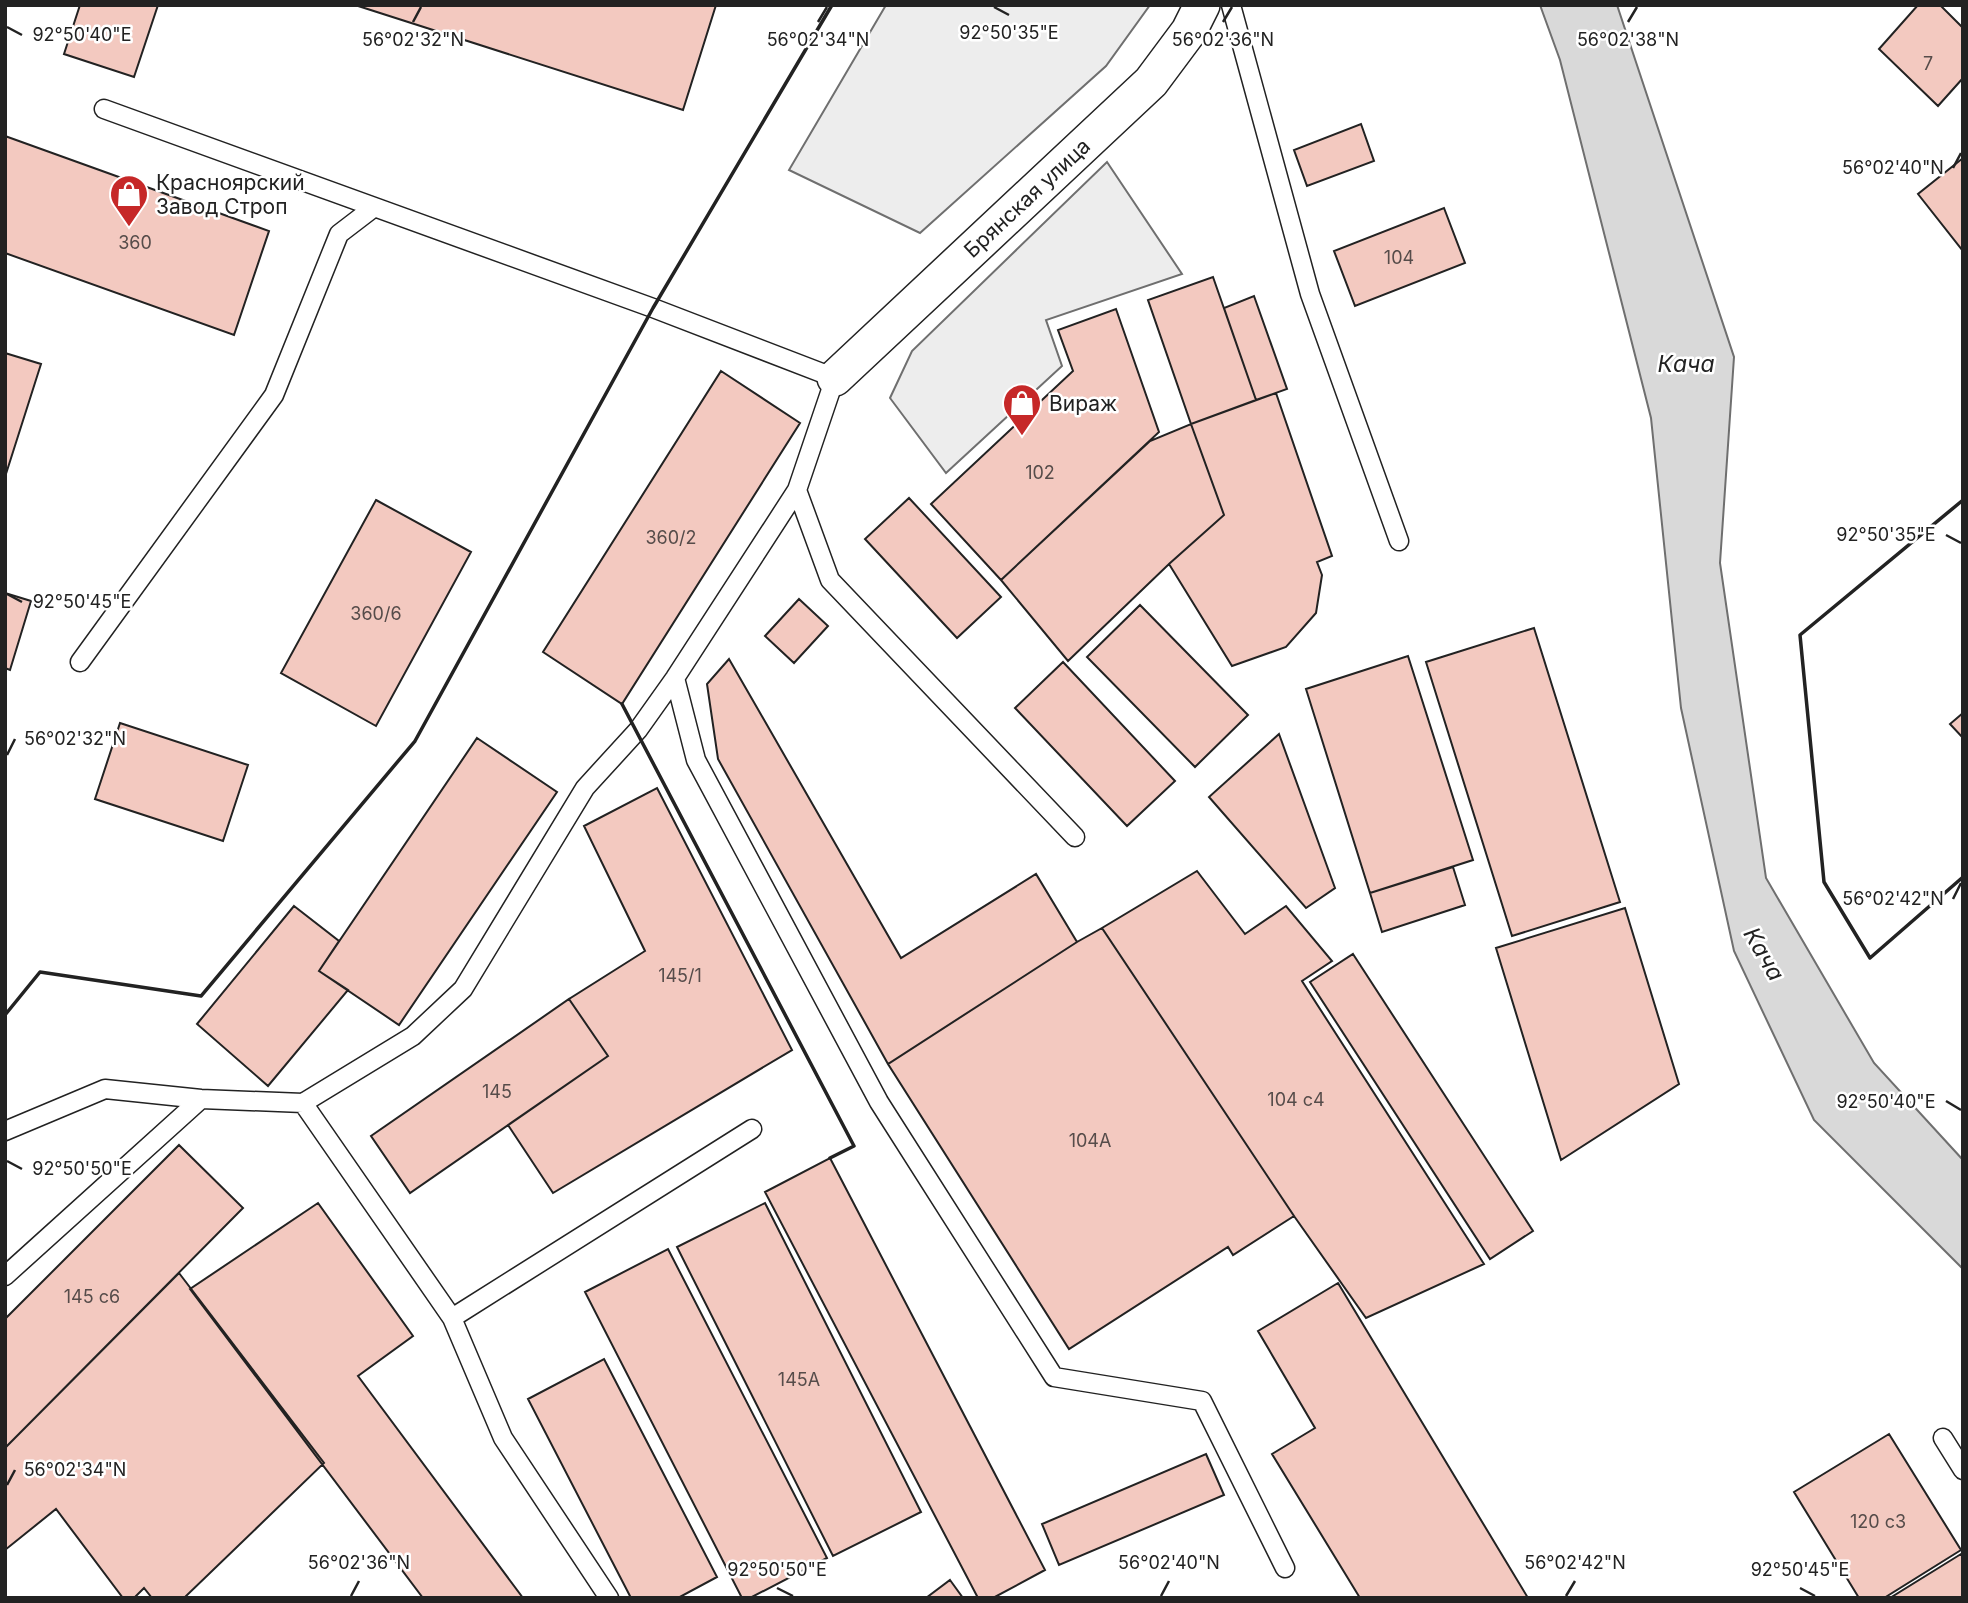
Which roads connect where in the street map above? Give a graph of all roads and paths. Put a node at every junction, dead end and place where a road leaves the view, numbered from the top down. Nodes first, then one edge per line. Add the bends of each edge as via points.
1 (1202, 5) edge
2 (1231, 5) edge
3 (104, 109) dead end
4 (373, 208) junction
5 (835, 378) junction
6 (797, 490) junction
7 (1399, 541) dead end
8 (80, 662) dead end
9 (675, 678) junction
10 (1075, 836) dead end
11 (201, 1099) junction
12 (303, 1103) junction
13 (752, 1129) dead end
14 (5, 1131) edge
15 (5, 1276) edge
16 (452, 1318) junction
17 (1943, 1437) dead end
18 (1963, 1469) edge
19 (1285, 1568) dead end
20 (609, 1598) edge

1 - 5 street, Брянская улица via 1189,32 1150,82
2 - 7 lane via 1310,294
3 - 4 lane
4 - 5 lane via 653,307
4 - 8 lane via 339,234 274,395
5 - 6 lane
6 - 9 lane
6 - 10 lane via 830,580
9 - 12 lane via 638,730 585,788 463,989 413,1037
9 - 19 lane via 696,760 872,1090 1054,1377 1202,1401
11 - 12 lane
11 - 14 lane via 105,1089
11 - 15 lane
12 - 16 lane
13 - 16 lane
16 - 20 lane via 503,1438
17 - 18 lane

